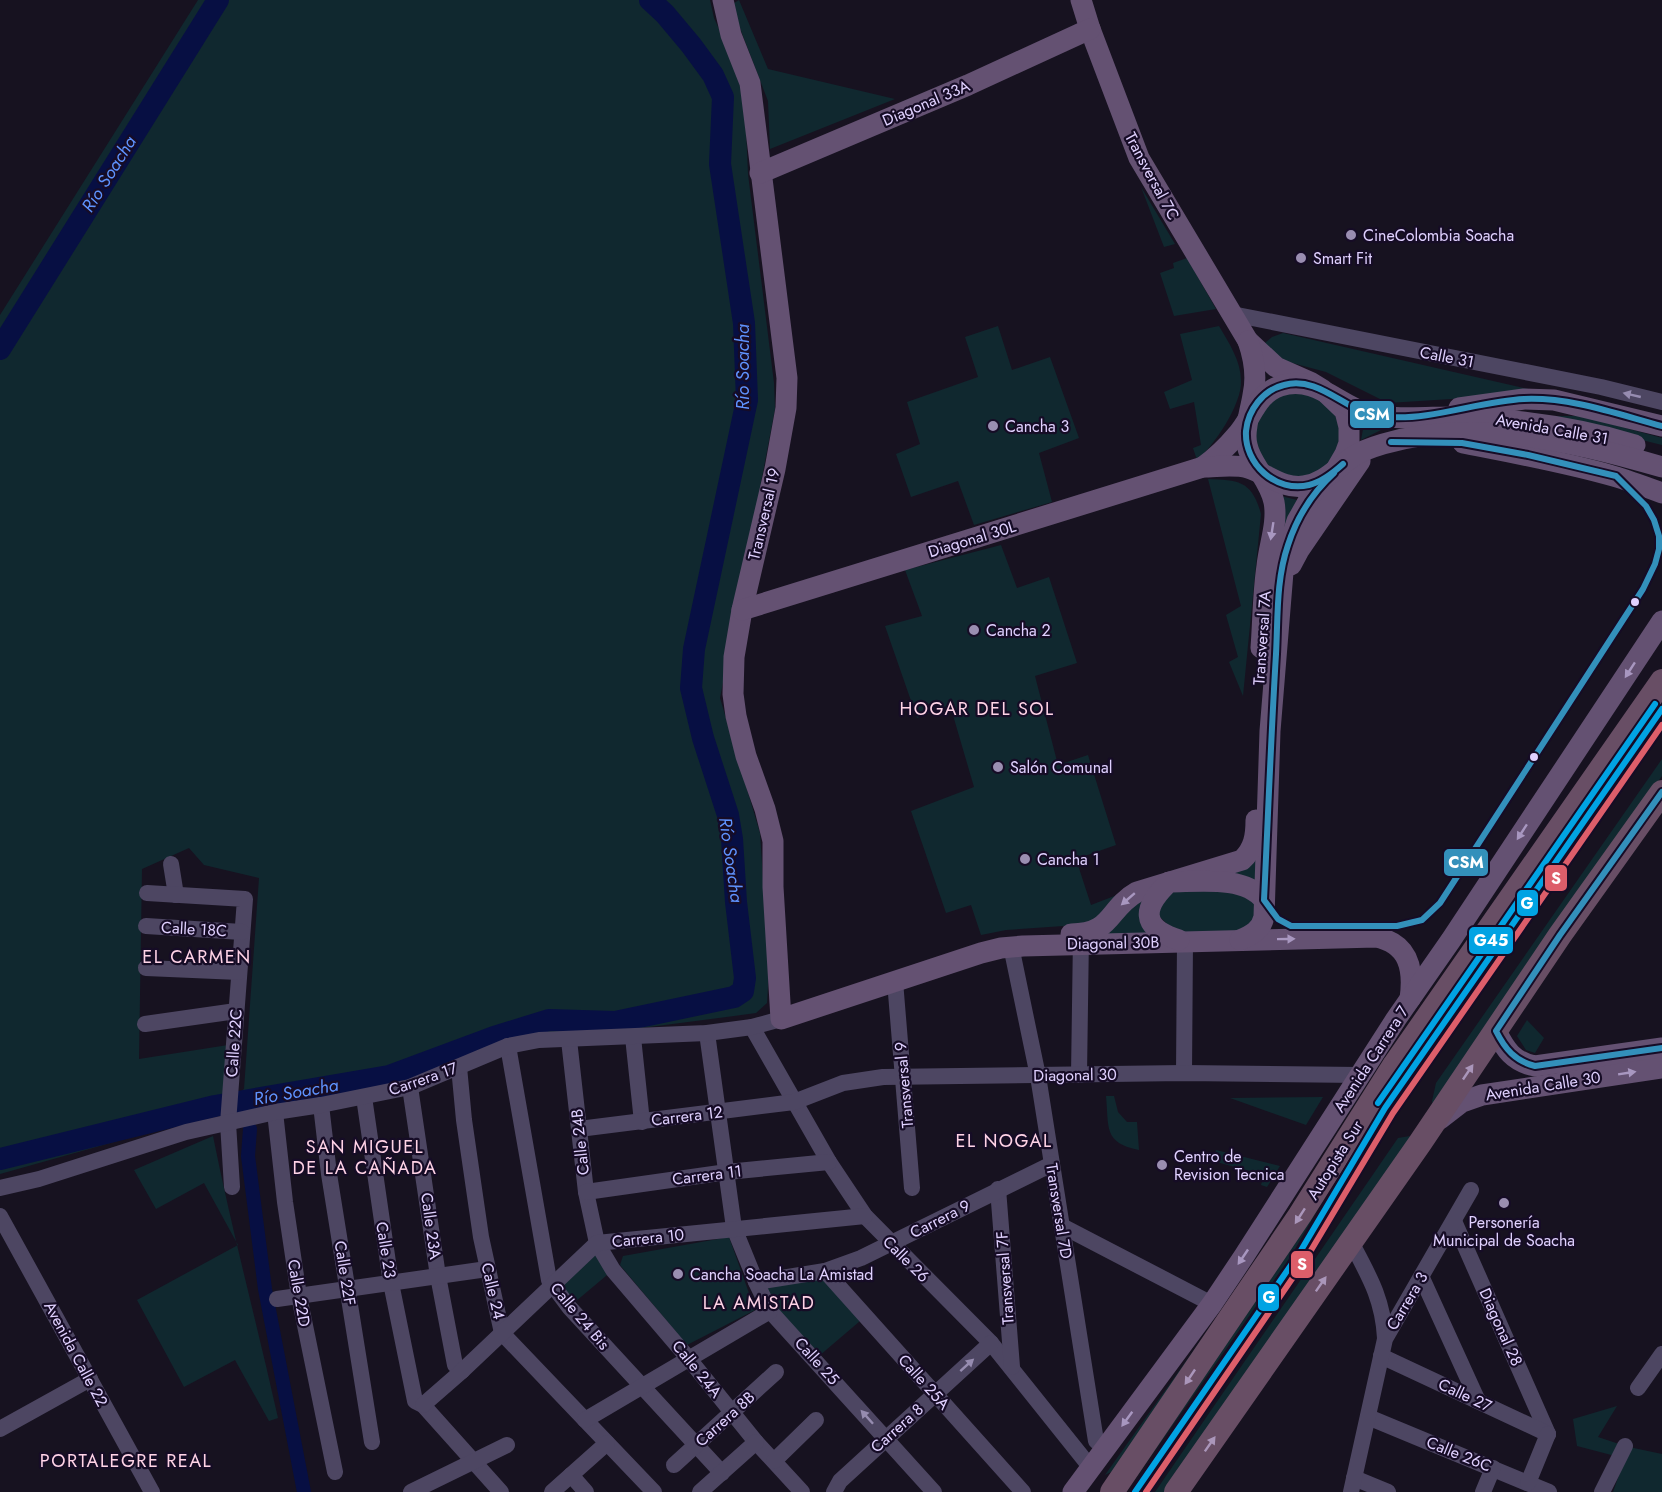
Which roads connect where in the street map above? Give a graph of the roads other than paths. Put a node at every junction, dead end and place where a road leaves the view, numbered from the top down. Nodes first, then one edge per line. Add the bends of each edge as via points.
1 (1081, 0) edge
2 (725, 3) edge
3 (1090, 29) junction
4 (760, 173) junction
5 (1232, 314) junction
6 (1289, 325) junction
7 (1255, 348) junction
8 (1323, 390) junction
9 (1662, 402) edge
10 (1405, 417) junction
11 (1248, 420) junction
12 (1662, 426) edge
13 (1384, 444) junction
14 (1629, 450) junction
15 (1662, 453) edge
16 (1203, 467) junction
17 (1662, 468) edge
18 (1334, 473) junction
19 (1264, 475) junction
20 (1661, 493) edge
21 (1281, 591) junction
22 (742, 610) junction
23 (1662, 621) edge
24 (1662, 681) edge
25 (1662, 792) edge
26 (171, 864) dead end
27 (1169, 882) junction
28 (147, 893) dead end
29 (176, 895) junction
30 (1264, 900) junction
31 (146, 926) dead end
32 (242, 932) junction
33 (1081, 939) junction
34 (1240, 940) junction
35 (1185, 942) junction
36 (1011, 946) junction
37 (146, 968) dead end
38 (239, 972) junction
39 (895, 981) junction
40 (1410, 999) junction
41 (236, 1011) junction
42 (781, 1013) junction
43 (145, 1024) dead end
44 (752, 1027) junction
45 (1496, 1031) junction
46 (706, 1033) junction
47 (633, 1037) junction
48 (569, 1040) junction
49 (508, 1046) junction
50 (1662, 1048) edge
51 (459, 1067) junction
52 (1662, 1068) edge
53 (1184, 1073) junction
54 (1556, 1074) junction
55 (1079, 1075) junction
56 (1360, 1075) junction
57 (1038, 1076) junction
58 (903, 1077) junction
59 (410, 1087) junction
60 (364, 1097) junction
61 (794, 1102) junction
62 (321, 1105) junction
63 (275, 1112) junction
64 (717, 1112) junction
65 (228, 1118) junction
66 (642, 1122) junction
67 (1432, 1125) junction
68 (579, 1130) junction
69 (829, 1162) junction
70 (1052, 1164) junction
71 (727, 1172) junction
72 (232, 1187) dead end
73 (0, 1188) edge
74 (912, 1188) dead end
75 (998, 1189) junction
76 (1471, 1190) dead end
77 (586, 1192) junction
78 (0, 1216) edge
79 (865, 1216) junction
80 (1454, 1221) junction
81 (1062, 1226) junction
82 (734, 1228) junction
83 (1351, 1242) junction
84 (597, 1243) junction
85 (891, 1244) junction
86 (487, 1269) junction
87 (825, 1271) junction
88 (438, 1276) junction
89 (1422, 1278) junction
90 (756, 1282) junction
91 (391, 1283) junction
92 (552, 1286) junction
93 (347, 1289) junction
94 (298, 1296) junction
95 (277, 1299) dead end
96 (1212, 1304) junction
97 (771, 1311) junction
98 (502, 1333) junction
99 (1385, 1339) junction
100 (991, 1343) junction
101 (1662, 1354) edge
102 (1381, 1356) junction
103 (689, 1359) junction
104 (1012, 1367) junction
105 (458, 1368) junction
106 (776, 1372) dead end
107 (90, 1379) junction
108 (642, 1387) junction
109 (1638, 1388) dead end
110 (935, 1394) junction
111 (1478, 1401) junction
112 (419, 1403) junction
113 (732, 1413) junction
114 (1368, 1417) junction
115 (585, 1420) junction
116 (816, 1420) dead end
117 (0, 1429) edge
118 (1548, 1434) junction
119 (886, 1438) junction
120 (1096, 1441) dead end
121 (372, 1442) dead end
122 (756, 1442) junction
123 (607, 1443) junction
124 (507, 1445) dead end
125 (696, 1445) junction
126 (1625, 1446) dead end
127 (473, 1461) junction
128 (774, 1461) junction
129 (674, 1465) dead end
130 (1091, 1468) junction
131 (1493, 1468) junction
132 (335, 1472) dead end
133 (722, 1473) junction
134 (572, 1475) junction
135 (1528, 1483) junction
136 (1353, 1485) edge
137 (1116, 1486) edge
138 (152, 1492) edge
139 (411, 1492) edge
140 (501, 1492) edge
141 (552, 1492) edge
142 (586, 1492) edge
143 (654, 1492) edge
144 (700, 1492) edge
145 (802, 1492) edge
146 (834, 1492) edge
147 (934, 1492) edge
148 (1023, 1492) edge
149 (1073, 1492) edge
150 (1100, 1492) edge
151 (1176, 1492) edge
152 (1388, 1492) edge
153 (1483, 1492) edge
154 (1550, 1492) edge
155 (1602, 1492) edge

1 - 3 main road, Transversal 7C
2 - 4 main road, Transversal 19 via 731,34 750,84
3 - 4 main road, Diagonal 33A
3 - 5 main road, Transversal 7C via 1138,158
4 - 22 main road, Transversal 19 via 787,378 786,408
5 - 6 street, Calle 31
5 - 7 main road, Transversal 7C
6 - 7 street via 1262,335
9 -> 6 street, Calle 31
7 - 8 main road, Transversal 7C via 1276,368
7 - 11 main road, Transversal 7C via 1254,392
8 - 10 main road, Avenida Calle 31 via 1367,413
8 - 11 main road, Avenida Calle 31 via 1293,383 1279,386 1256,403
8 - 18 main road, Transversal 7C via 1345,411 1349,427 1349,443
10 - 12 main road via 1542,399
10 - 14 main road, Avenida Calle 31 via 1500,419 1583,432
11 - 16 main road, Avenida Calle 31 via 1238,435
11 - 19 main road, Transversal 7A via 1247,447
13 - 14 main road, Avenida Calle 31 via 1423,436 1483,433
13 - 18 main road, Avenida Calle 31 via 1356,454
13 - 20 main road via 1462,443 1616,476
13 - 21 main road via 1362,458 1354,469 1311,532
14 - 15 main road, Avenida Calle 31
14 - 17 main road, Avenida Calle 31
16 - 19 main road, Avenida Calle 31 via 1247,468
16 - 22 main road, Diagonal 30L
18 - 19 main road, Avenida Calle 31 via 1304,486 1279,483
18 - 21 main road, Transversal 7A via 1318,487 1297,521 1284,560
19 -> 27 main road, Transversal 7A via 1275,515 1266,568 1254,844 1242,860
21 - 30 main road, Transversal 7A via 1270,731
22 - 42 main road, Transversal 19 via 733,694 746,756 773,841
23 -> 40 main road, Avenida Carrera 7
24 -> 137 highway, Autopista Sur via 1395,1064 1300,1215
25 - 45 highway
26 - 29 street
27 - 30 main road via 1240,884 1255,890
27 -> 33 main road via 1130,896 1100,928
27 - 35 main road via 1153,899 1150,918 1158,931
28 - 29 street
29 - 32 street, Calle 22C via 245,899
30 - 34 main road via 1262,924
31 - 32 street, Calle 18C
32 - 38 street, Calle 22C
33 - 35 main road, Diagonal 30B
33 - 36 main road, Diagonal 30B
33 - 42 main road, Diagonal 30B via 1015,934 985,940
33 - 55 street
34 - 35 main road, Diagonal 30B
34 -> 40 main road, Diagonal 30B via 1385,939 1409,963 1413,980
35 - 53 street
36 - 39 main road, Diagonal 30B
36 - 57 street, Transversal 7D
37 - 38 street
38 - 41 street, Calle 22C
39 - 42 main road, Diagonal 30B
39 - 58 street, Transversal 9
40 - 56 main road, Avenida Carrera 7
41 - 43 street
41 - 65 street, Calle 22C
42 - 44 street, Carrera 17
44 - 46 street, Carrera 17
44 - 61 street, Calle 26
45 - 54 main road, Avenida Calle 30 via 1506,1050 1519,1061
67 -> 45 highway
46 - 47 street, Carrera 17
46 - 64 street, Calle 25
47 - 48 street, Carrera 17
47 - 66 street
48 - 49 street, Carrera 17
48 - 68 street, Calle 24B
49 - 51 street, Carrera 17
49 - 92 street, Calle 24 Bis
50 - 54 main road, Avenida Calle 30
51 - 59 street, Carrera 17
51 - 86 street, Calle 24
54 -> 52 main road, Avenida Calle 30
53 - 55 street, Diagonal 30
53 - 56 street, Diagonal 30
54 - 67 main road, Avenida Calle 30 via 1462,1102
55 - 57 street, Diagonal 30
56 -> 96 main road, Avenida Carrera 7
57 - 58 street, Diagonal 30
57 - 70 street, Transversal 7D
58 - 61 street, Diagonal 30 via 843,1083
58 - 74 street, Transversal 9
59 - 60 street, Carrera 17
59 - 88 street, Calle 23A
60 - 62 street, Carrera 17
60 - 91 street, Calle 23
61 - 64 street, Carrera 12
61 - 69 street, Calle 26
62 - 63 street, Carrera 17
62 - 93 street, Calle 22F
63 - 65 street, Carrera 17
63 - 94 street, Calle 22D
64 - 66 street, Carrera 12
64 - 71 street, Calle 25
65 - 72 street, Calle 22C
65 - 73 street, Carrera 17
66 - 68 street, Carrera 12
67 - 83 highway
68 - 77 street, Calle 24B
69 - 71 street, Carrera 11
69 - 79 street, Calle 26
70 - 75 street, Carrera 9
70 - 81 street, Transversal 7D
71 - 77 street, Carrera 11
71 - 82 street, Calle 25
75 - 85 street, Carrera 9
75 - 104 street, Transversal 7F
76 - 80 street, Carrera 3
77 - 84 street, Calle 24B
78 - 107 street, Avenida Calle 22
79 - 82 street, Carrera 10
79 - 85 street, Calle 26
80 - 89 street, Carrera 3
80 - 118 street, Diagonal 28
81 - 96 street
81 - 120 street, Transversal 7D
82 - 84 street, Carrera 10
82 - 90 street, Calle 25
83 - 99 street via 1375,1288 1384,1317
151 -> 83 highway
84 - 92 street, Carrera 10
84 - 103 street, Calle 24A via 613,1269
85 - 87 street, Carrera 9
85 - 100 street, Calle 26
86 - 88 street
86 - 98 street, Calle 24
87 - 90 street, Carrera 9
87 - 110 street, Calle 25A
88 - 91 street
88 - 105 street, Calle 23A
89 - 99 street, Carrera 3
89 - 111 street
90 - 97 street, Calle 25
91 - 93 street
91 - 112 street, Calle 23
92 - 98 street, Carrera 10
92 - 108 street, Calle 24 Bis
93 - 94 street
93 - 121 street, Calle 22F
94 - 95 street
94 - 132 street, Calle 22D
96 -> 130 main road, Avenida Carrera 7
97 - 103 street
119 -> 97 street, Calle 25
98 - 105 street, Carrera 10
98 - 115 street, Calle 24
99 - 102 street, Carrera 3
100 - 104 street, Calle 26
110 -> 100 street, Carrera 8
101 - 109 street
102 - 111 street, Calle 27
102 - 114 street, Carrera 3
103 - 108 street
103 - 113 street, Calle 24A
104 - 130 street, Calle 26
105 - 112 street, Carrera 10
106 - 113 street, Carrera 8B
107 - 117 street
107 - 138 street, Avenida Calle 22
108 - 115 street
108 - 125 street, Calle 24 Bis
110 - 119 street, Carrera 8
110 - 148 street, Calle 25A
111 - 118 street, Calle 27
112 - 127 street
113 - 122 street, Calle 24A
113 - 125 street, Carrera 8B
114 - 131 street, Calle 26C
114 - 136 street, Carrera 3
115 - 123 street, Calle 24
116 - 128 street
118 - 135 street
119 - 146 street, Carrera 8 via 840,1481
119 - 147 street, Calle 25
122 - 128 street, Calle 24A
122 - 133 street
123 - 134 street
123 - 143 street, Calle 24
124 - 127 street
125 - 129 street, Carrera 8B
125 - 133 street, Calle 24 Bis
126 - 155 street
127 - 139 street
127 - 140 street
128 - 145 street, Calle 24A
130 - 149 main road, Avenida Carrera 7
131 - 135 street, Calle 26C
131 - 153 street
133 - 144 street
134 - 141 street
134 - 142 street
135 - 154 street, Calle 26C
136 - 152 street
137 - 150 main road

